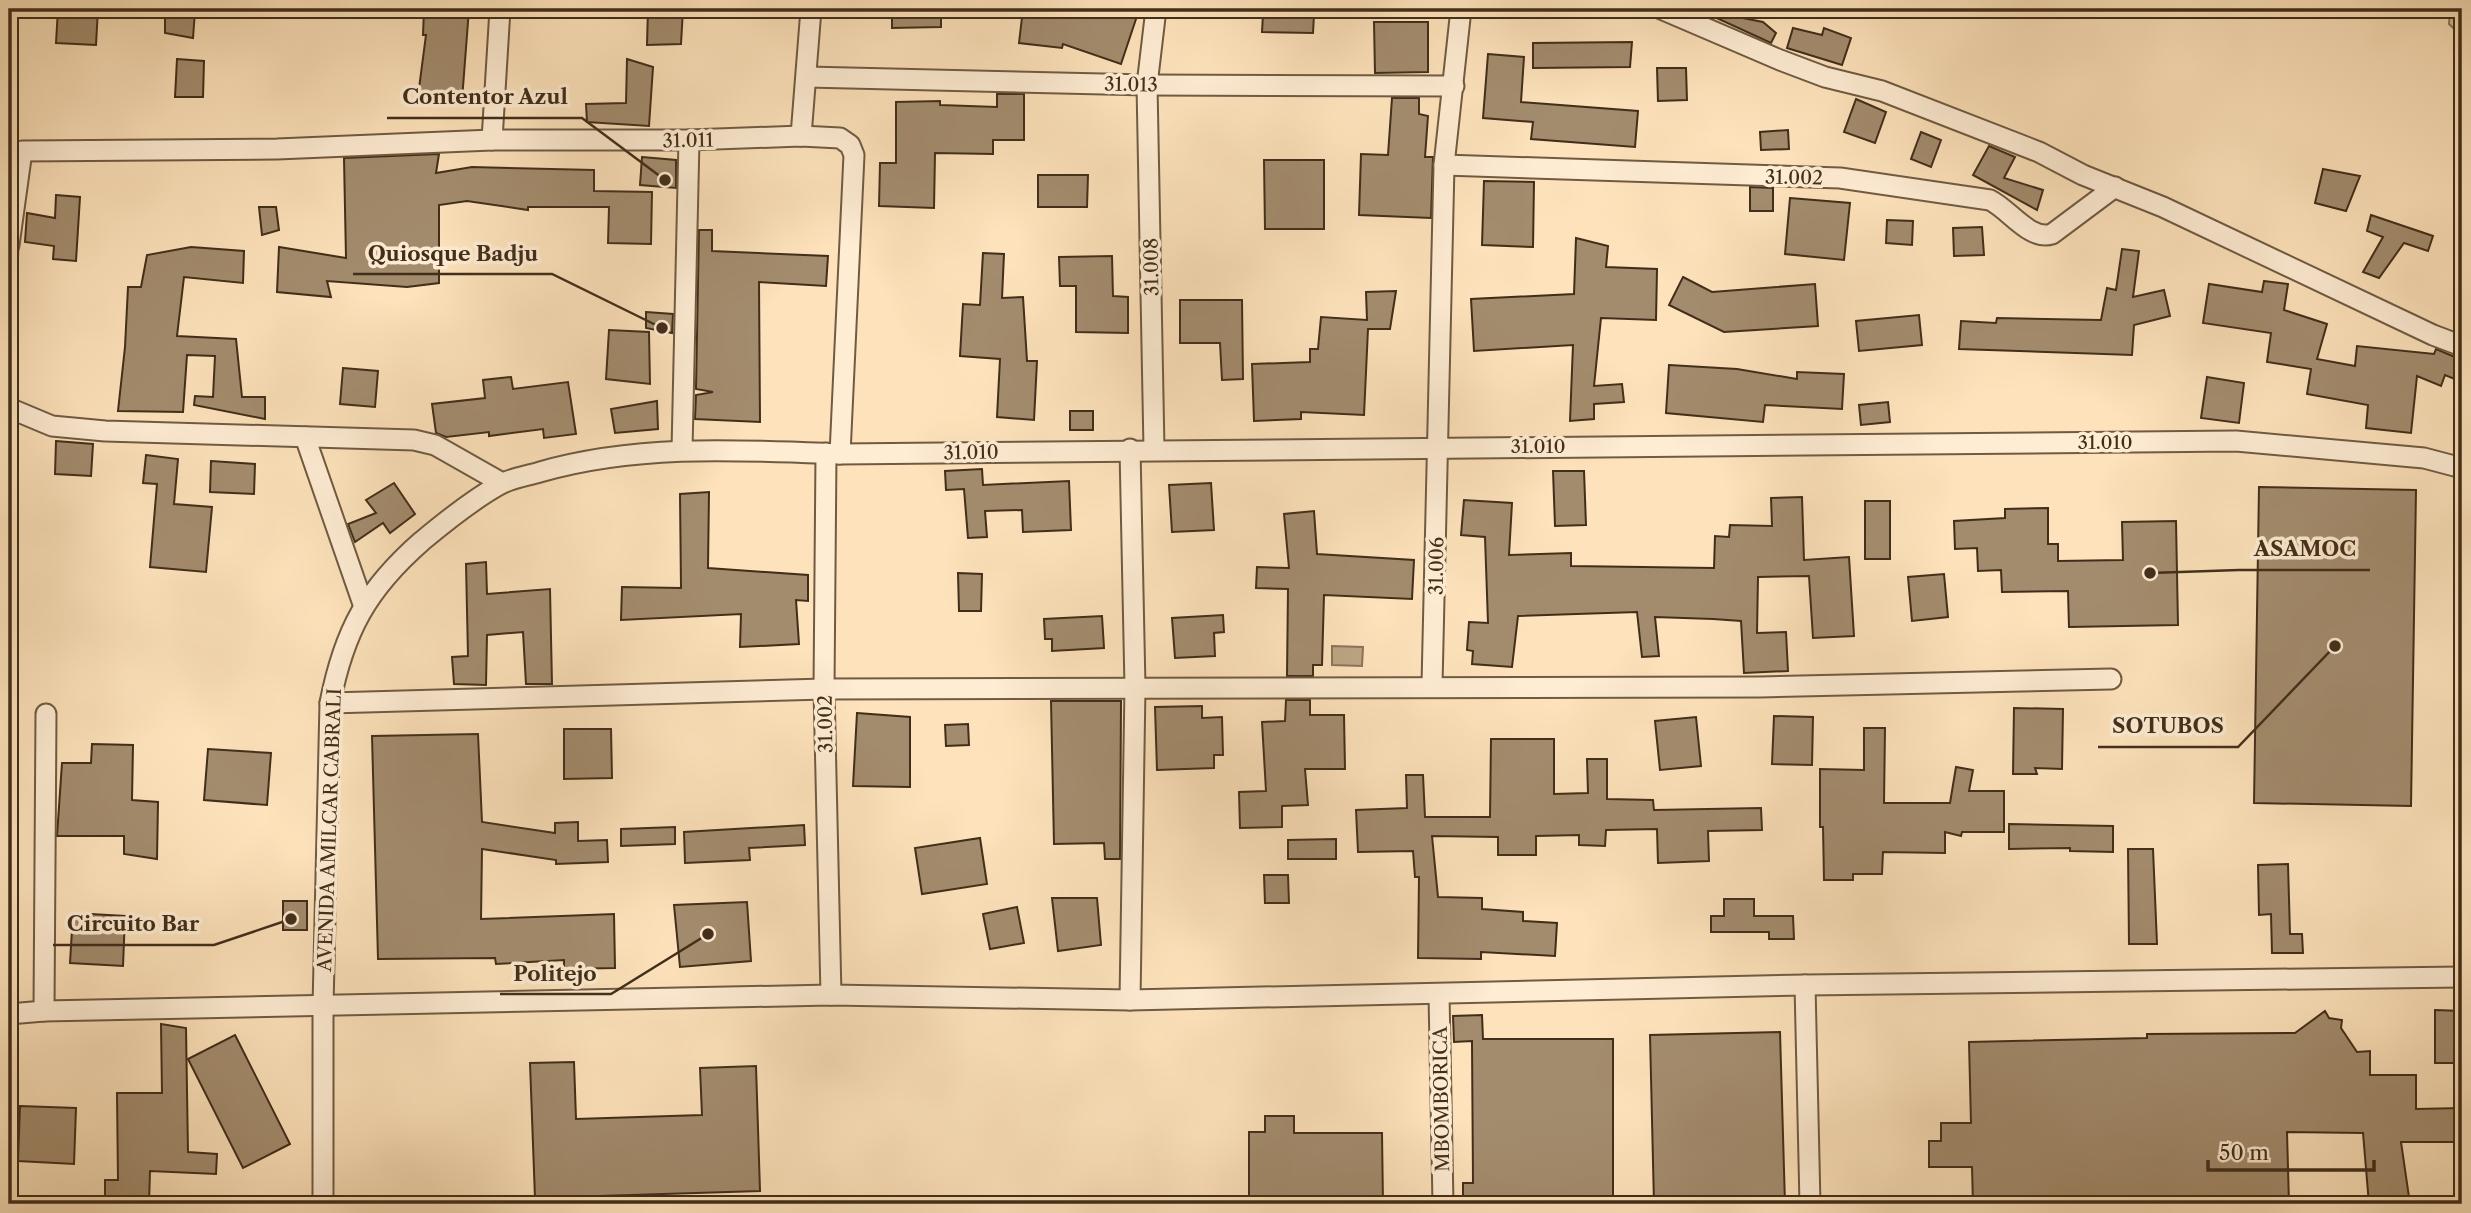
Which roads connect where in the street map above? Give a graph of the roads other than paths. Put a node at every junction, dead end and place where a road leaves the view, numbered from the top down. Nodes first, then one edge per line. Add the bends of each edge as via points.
1 (500, 9) edge
2 (811, 9) edge
3 (1156, 9) edge
4 (1461, 9) edge
5 (1661, 9) edge
6 (807, 77) junction
7 (1147, 85) junction
8 (1454, 86) junction
9 (801, 136) junction
10 (492, 140) junction
11 (689, 141) junction
12 (1444, 165) junction
13 (2115, 187) junction
14 (9, 245) edge
15 (2462, 345) edge
16 (9, 408) edge
17 (305, 437) junction
18 (1438, 447) junction
19 (1129, 449) junction
20 (1154, 449) junction
21 (682, 450) junction
22 (833, 454) junction
23 (2462, 468) edge
24 (502, 483) junction
25 (363, 604) junction
26 (2110, 679) dead end
27 (1432, 685) junction
28 (1135, 687) junction
29 (824, 689) junction
30 (330, 703) junction
31 (46, 714) dead end
32 (2462, 977) edge
33 (1805, 985) junction
34 (1439, 994) junction
35 (831, 995) junction
36 (1130, 1000) junction
37 (323, 1007) junction
38 (44, 1011) junction
39 (9, 1014) edge
40 (324, 1204) edge
41 (1443, 1204) edge
42 (1810, 1204) edge

1 - 10 street
2 - 6 street
3 - 7 street, 31.008
4 - 8 street, 31.006
5 - 13 street via 1803,69 1882,90 1990,131
6 - 7 street, 31.013
6 - 9 street
7 - 8 street, 31.013
7 - 20 street, 31.008
8 - 12 street, 31.006
9 - 11 street, 31.011
9 - 22 street, 31.011 via 840,138 854,155
10 - 11 street, 31.011
10 - 14 street, 31.011 via 277,149 22,151
11 - 21 street
12 - 13 street, 31.002 via 1840,178 1990,200 2043,236
12 - 18 street, 31.006
13 - 15 street
16 - 17 street via 52,426
17 - 24 street via 414,440 435,445
17 - 25 street
18 - 20 street, 31.010
18 - 23 street, 31.010 via 2236,441 2424,458
18 - 27 street, 31.006
19 - 20 street, 31.010
19 - 22 street, 31.010
19 - 28 street
21 - 22 street, 31.010
21 - 24 street, AVENIDA AMILCAR CABRALI via 558,467
22 - 29 street, 31.002
24 - 25 street, AVENIDA AMILCAR CABRALI via 414,548
25 - 30 street, AVENIDA AMILCAR CABRALI via 337,668
26 - 27 street via 1760,687
27 - 28 street
28 - 29 street
28 - 36 street
29 - 30 street
29 - 35 street, 31.002
30 - 37 street, AVENIDA AMILCAR CABRALI
31 - 38 street
32 - 33 street
33 - 34 street
33 - 42 street
34 - 36 street
34 - 41 street, MBOMBORICA
35 - 36 street
35 - 37 street
37 - 38 street
37 - 40 street, AVENIDA AMILCAR CABRALI
38 - 39 street

